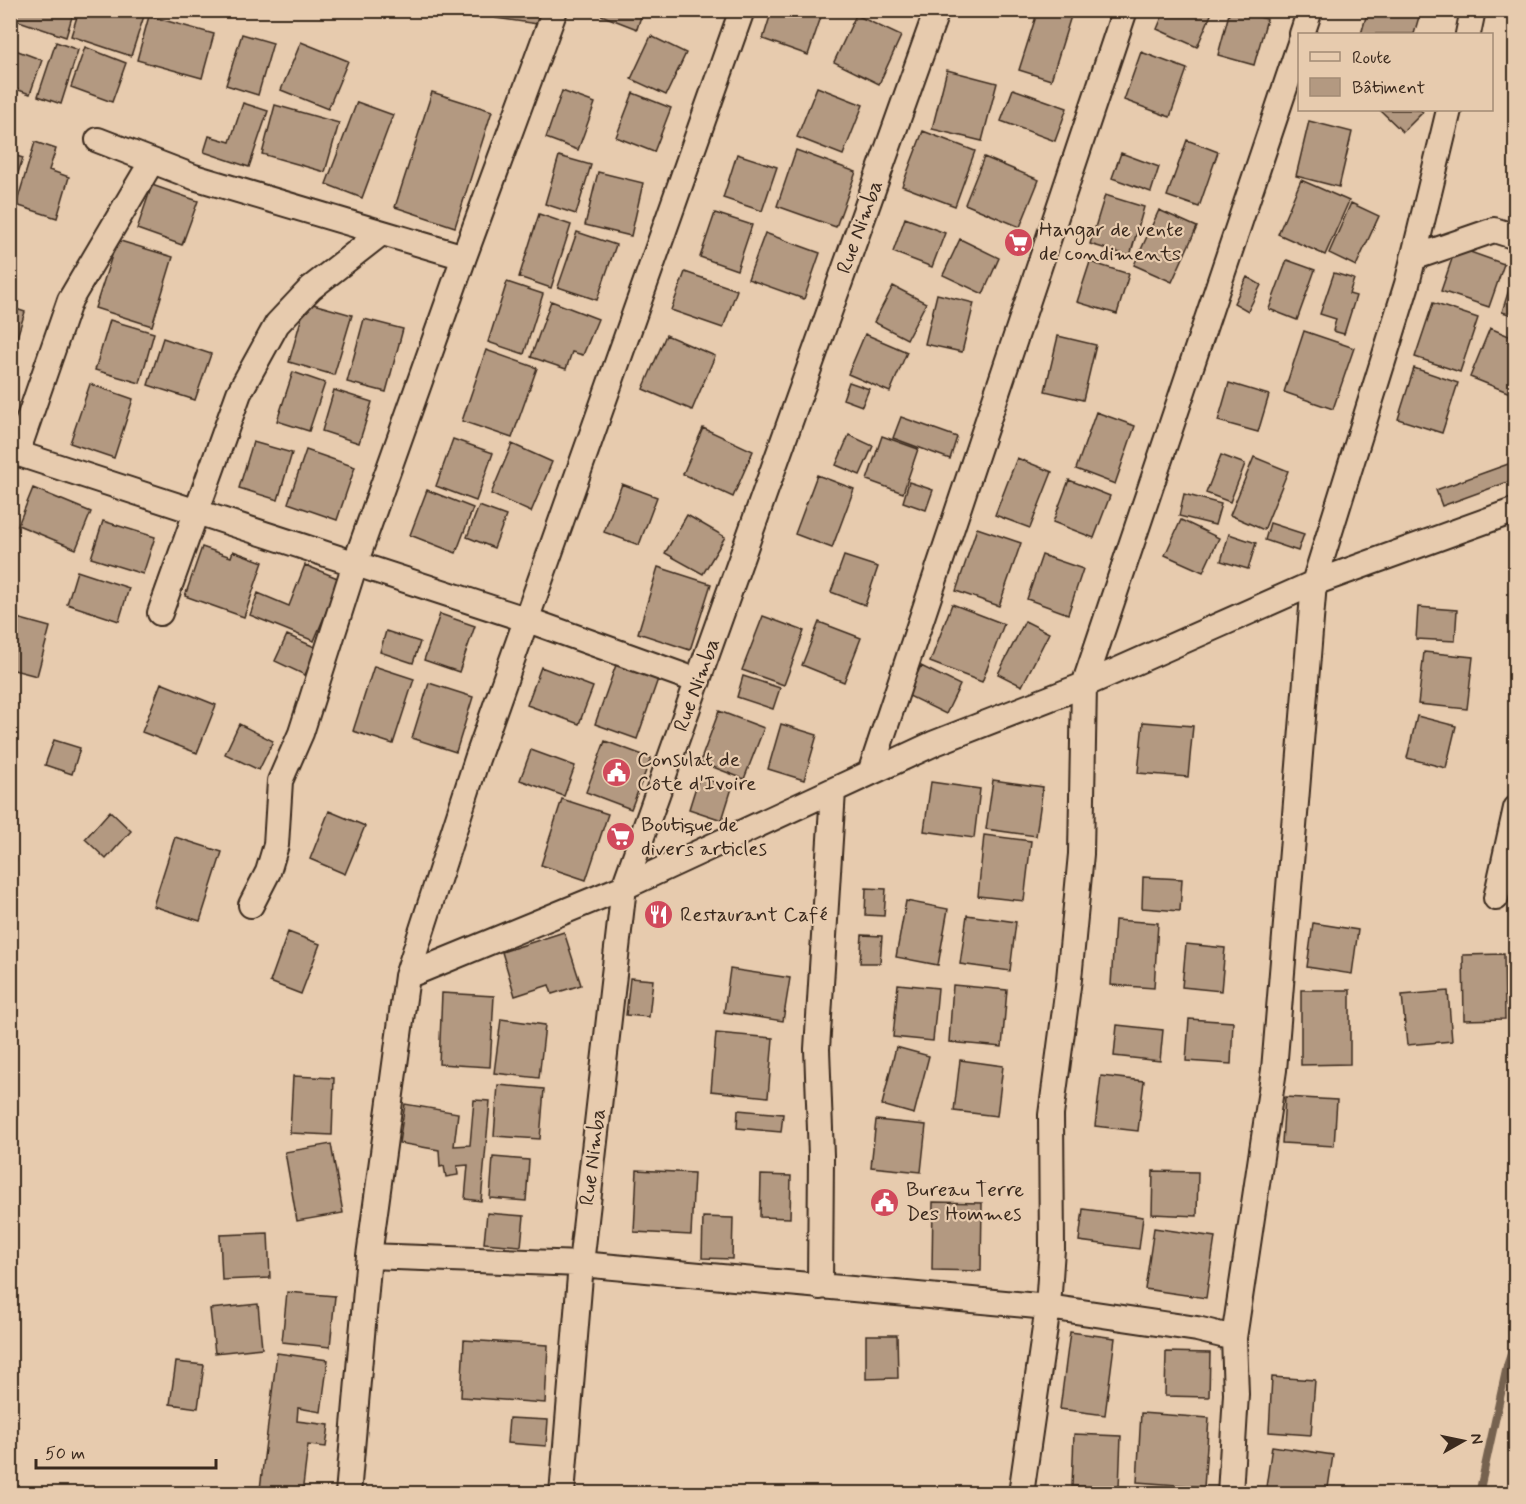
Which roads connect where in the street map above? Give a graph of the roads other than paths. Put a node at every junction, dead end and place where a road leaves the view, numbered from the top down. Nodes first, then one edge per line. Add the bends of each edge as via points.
1 (555, 10) edge
2 (742, 10) edge
3 (937, 10) edge
4 (1125, 10) edge
5 (1310, 10) edge
6 (1473, 10) edge
7 (1302, 33) edge
8 (1468, 33) edge
9 (1298, 46) edge
10 (1449, 111) edge
11 (98, 140) dead end
12 (152, 161) junction
13 (380, 234) junction
14 (1515, 237) edge
15 (464, 257) junction
16 (1413, 258) junction
17 (14, 452) edge
18 (1515, 510) edge
19 (195, 511) junction
20 (356, 564) junction
21 (1314, 583) junction
22 (160, 613) dead end
23 (528, 620) junction
24 (698, 681) junction
25 (1084, 685) junction
26 (870, 774) junction
27 (833, 791) junction
28 (1515, 808) edge
29 (624, 887) junction
30 (1497, 898) dead end
31 (251, 905) dead end
32 (406, 976) junction
33 (369, 1256) junction
34 (581, 1264) junction
35 (820, 1287) junction
36 (1048, 1306) junction
37 (1234, 1338) junction
38 (348, 1494) edge
39 (562, 1494) edge
40 (1021, 1494) edge
41 (1230, 1494) edge

1 - 15 street
2 - 23 street
3 - 24 street, Rue Nimba
4 - 26 street
5 - 7 street
6 - 8 street
9 - 25 street
10 - 16 street
11 - 12 street
12 - 13 street
12 - 17 street via 70,300
13 - 15 street
13 - 19 street via 310,288 277,324 239,393
14 - 16 street via 1494,230
15 - 20 street
16 - 21 street
17 - 19 street
18 - 21 street
19 - 20 street
19 - 22 street
20 - 23 street
20 - 31 street via 301,733 280,782 276,845
21 - 25 street
21 - 37 street via 1274,1070
23 - 24 street
23 - 32 street via 477,759
24 - 29 street, Rue Nimba
25 - 26 street
25 - 36 street via 1081,854 1051,1115 1052,1249
26 - 27 street
27 - 29 street
27 - 35 street via 817,1049
28 - 30 street
29 - 32 street
29 - 34 street, Rue Nimba
32 - 33 street
33 - 34 street
33 - 38 street
34 - 35 street
34 - 39 street, Rue Nimba
35 - 36 street
36 - 37 street
36 - 40 street
37 - 41 street via 1236,1395

